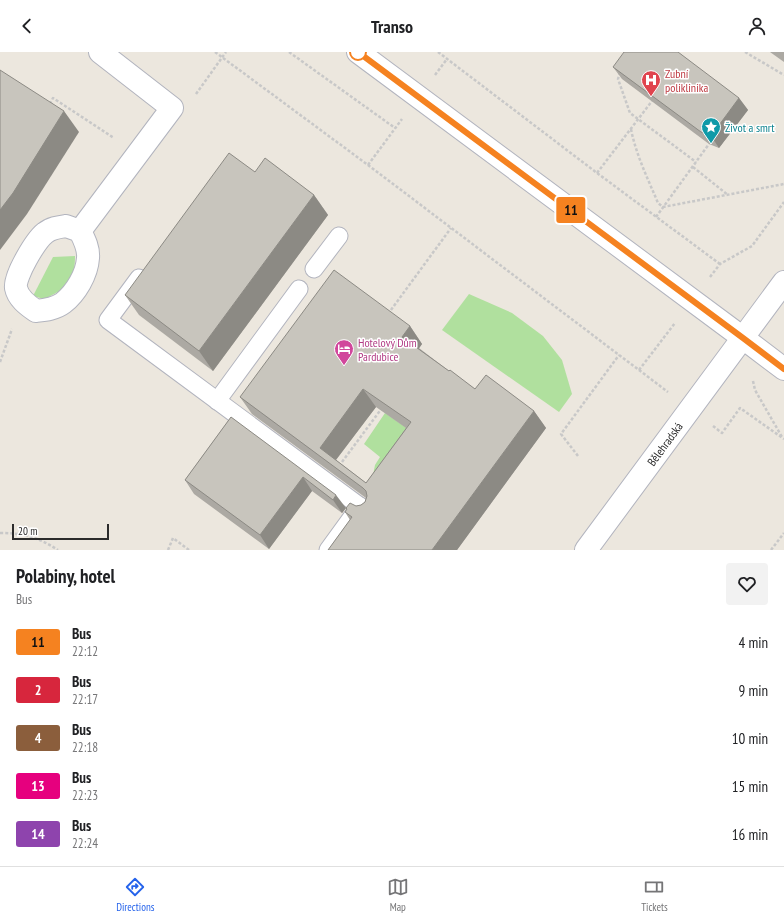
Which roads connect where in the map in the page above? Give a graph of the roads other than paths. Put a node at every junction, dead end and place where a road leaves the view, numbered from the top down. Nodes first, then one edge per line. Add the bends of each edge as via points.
1 (100, 52) edge
2 (358, 52) edge
3 (80, 231) dead end
4 (338, 236) dead end
5 (150, 263) edge
6 (314, 269) dead end
7 (784, 282) edge
8 (299, 289) dead end
9 (743, 338) junction
10 (784, 369) edge
11 (217, 401) junction
12 (328, 550) edge
13 (586, 550) edge

1 - 3 street via 172,108
2 - 9 street
4 - 6 lane
5 - 11 lane via 108,320
7 - 9 street, Bělehradská
8 - 11 lane
9 - 10 street
9 - 13 street, Bělehradská
11 - 12 lane via 364,509

